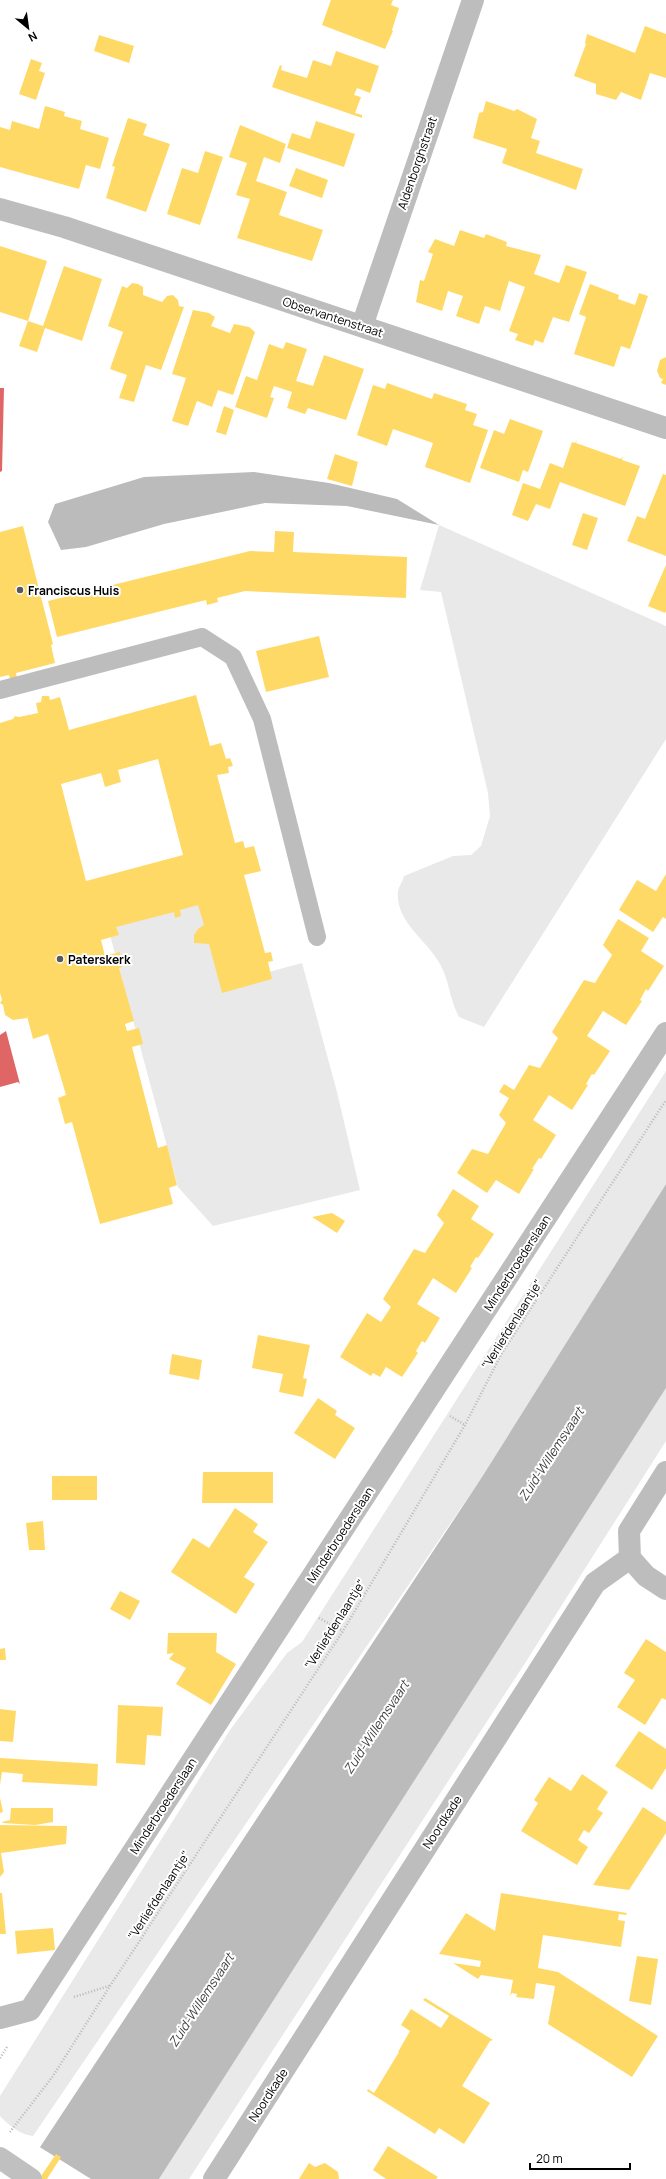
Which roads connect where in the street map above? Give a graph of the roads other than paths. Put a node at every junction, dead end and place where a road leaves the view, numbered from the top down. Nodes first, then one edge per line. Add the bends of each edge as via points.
1 (473, 0) edge
2 (0, 209) edge
3 (362, 326) junction
4 (666, 428) edge
5 (0, 690) edge
6 (317, 937) dead end
7 (666, 1033) edge
8 (666, 1472) edge
9 (630, 1558) junction
10 (666, 1589) edge
11 (0, 2018) edge
12 (2, 2148) edge
13 (26, 2175) edge
14 (214, 2179) edge

1 - 3 street, Aldenborghstraat
2 - 3 street, Observantenstraat via 64,227
3 - 4 street, Observantenstraat
5 - 6 lane via 202,637 233,657 262,719
7 - 11 street, Minderbroederslaan via 30,2010
8 - 9 street via 629,1531
9 - 10 street via 646,1576
9 - 14 street, Noordkade via 595,1583
12 - 13 street

